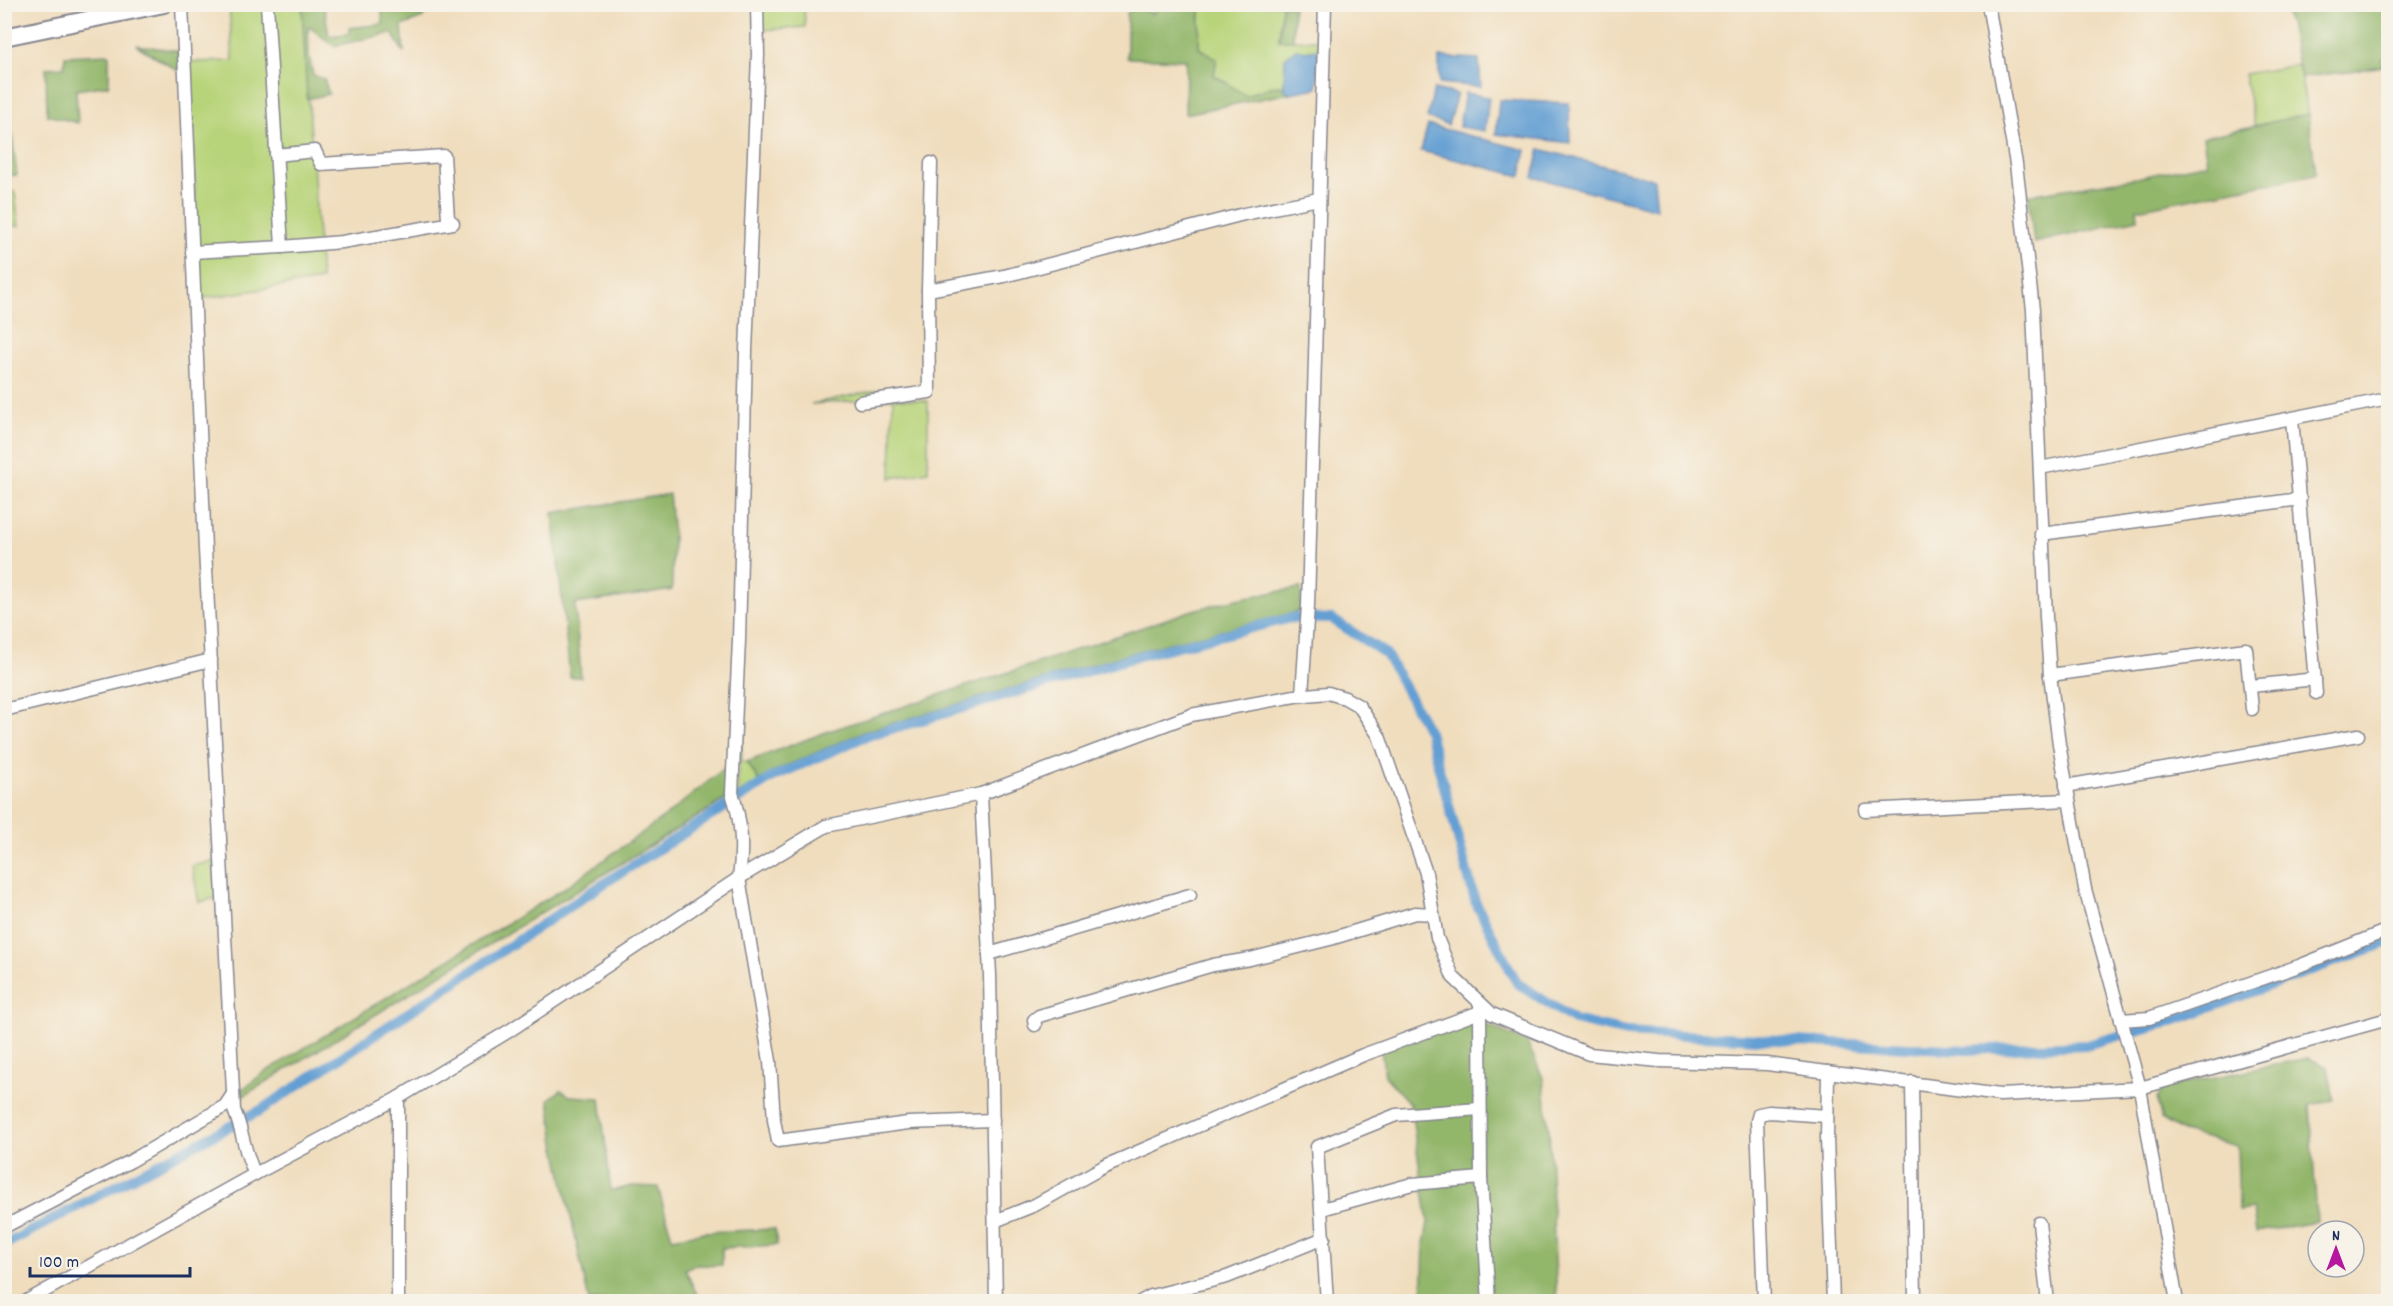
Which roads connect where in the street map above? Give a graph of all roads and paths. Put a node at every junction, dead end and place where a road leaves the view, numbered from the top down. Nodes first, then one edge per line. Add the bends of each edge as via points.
1 (164, 4) edge
2 (182, 4) edge
3 (267, 4) edge
4 (757, 4) edge
5 (1325, 4) edge
6 (1988, 4) edge
7 (4, 37) edge
8 (276, 154) junction
9 (931, 163) dead end
10 (1319, 199) junction
11 (282, 247) junction
12 (192, 252) junction
13 (928, 290) junction
14 (2388, 399) edge
15 (860, 402) dead end
16 (2292, 419) junction
17 (2040, 468) junction
18 (2300, 499) junction
19 (2041, 534) junction
20 (211, 660) junction
21 (2050, 675) junction
22 (2315, 678) junction
23 (2251, 686) junction
24 (2316, 693) dead end
25 (1302, 695) junction
26 (2252, 709) dead end
27 (4, 710) edge
28 (2358, 735) dead end
29 (2066, 786) junction
30 (981, 794) junction
31 (2068, 800) junction
32 (1865, 810) dead end
33 (739, 878) junction
34 (1190, 895) dead end
35 (1433, 914) junction
36 (2388, 930) edge
37 (989, 954) junction
38 (1480, 1007) junction
39 (2388, 1019) edge
40 (2122, 1023) junction
41 (1035, 1025) dead end
42 (1828, 1072) junction
43 (1912, 1082) junction
44 (2140, 1088) junction
45 (233, 1094) junction
46 (398, 1098) junction
47 (1480, 1109) junction
48 (1827, 1116) junction
49 (993, 1120) junction
50 (255, 1174) junction
51 (1481, 1178) junction
52 (1322, 1209) junction
53 (995, 1221) junction
54 (2039, 1223) dead end
55 (4, 1227) edge
56 (1324, 1238) junction
57 (25, 1302) edge
58 (398, 1302) edge
59 (996, 1302) edge
60 (1140, 1302) edge
61 (1327, 1302) edge
62 (1489, 1302) edge
63 (1764, 1302) edge
64 (1833, 1302) edge
65 (1915, 1302) edge
66 (2048, 1302) edge
67 (2177, 1302) edge

1 - 7 main road
2 - 12 street
3 - 8 street
4 - 33 street via 732,793 740,816 743,851
5 - 10 street
6 - 17 street via 2016,164 2033,310
8 - 11 street
8 - 11 street via 315,151 321,164 444,156 448,219 453,223 342,242
9 - 13 street
10 - 13 street via 1244,214 1004,276
10 - 25 street
11 - 12 street
12 - 20 street
13 - 15 street via 929,392
14 - 16 street
16 - 17 street
16 - 18 street
17 - 19 street
18 - 19 street
18 - 22 street
19 - 21 street
20 - 27 street
20 - 45 street
21 - 23 street via 2245,643
21 - 29 street
22 - 23 street
22 - 24 street
23 - 26 street
25 - 30 street via 1191,715
25 - 35 street via 1328,693 1345,698 1359,706 1379,736 1426,873
28 - 29 street
29 - 31 street
30 - 33 street via 826,826
30 - 37 street
31 - 32 street
31 - 40 street via 2085,889
33 - 46 street
33 - 49 street via 770,1061 778,1141 908,1123
34 - 37 street
35 - 38 street via 1437,938 1453,977
35 - 41 street via 1415,913 1330,939 1146,983 1039,1016
36 - 40 street via 2299,966 2149,1018
37 - 49 street
38 - 42 street via 1589,1054 1659,1061 1767,1064
38 - 47 street
38 - 53 street via 1105,1166 1035,1205
39 - 44 street
40 - 44 street
42 - 43 street
42 - 48 street
43 - 44 street via 2000,1095
43 - 65 street
44 - 67 street
45 - 50 street via 234,1110
45 - 55 street via 225,1106 131,1161
46 - 50 street
46 - 58 street
47 - 51 street
47 - 52 street via 1396,1115 1317,1147
48 - 63 street via 1759,1114
48 - 64 street
49 - 53 street
50 - 57 street
51 - 52 street via 1412,1184
51 - 62 street
52 - 56 street
53 - 59 street
54 - 66 street
56 - 60 street via 1227,1277
56 - 61 street

